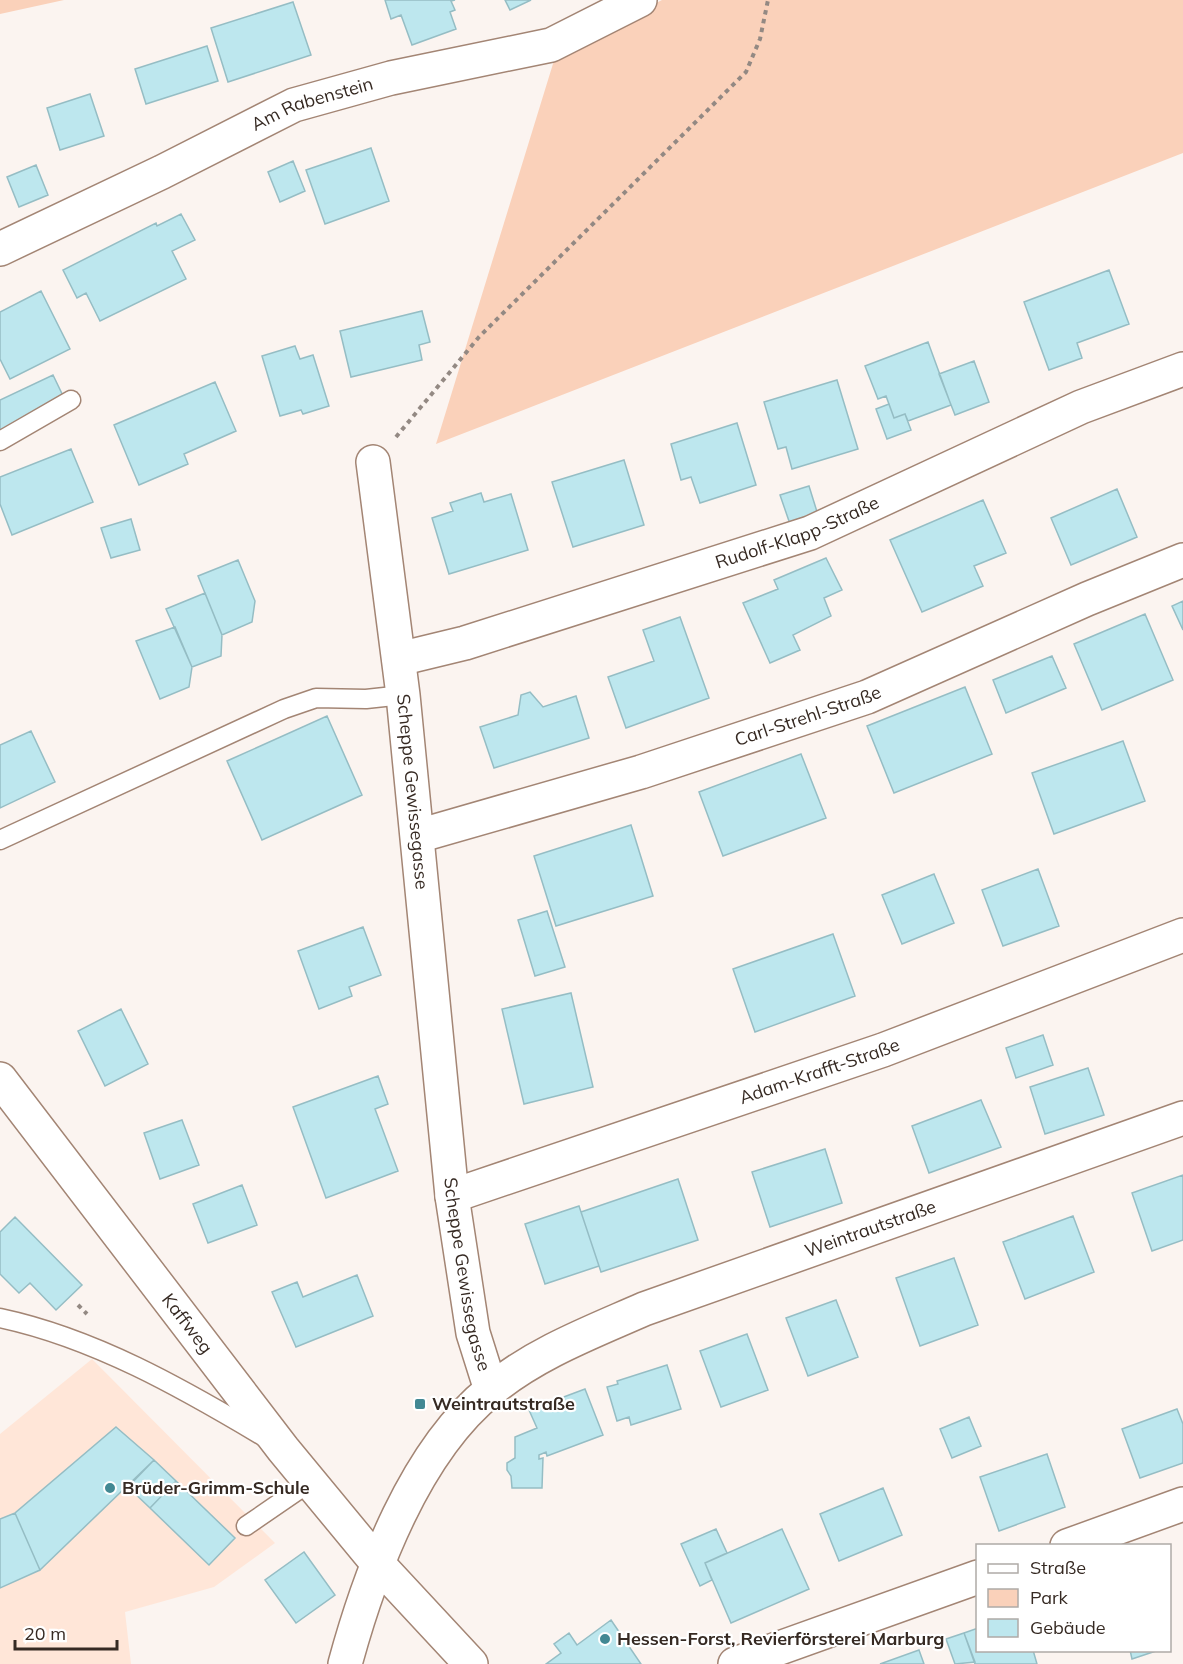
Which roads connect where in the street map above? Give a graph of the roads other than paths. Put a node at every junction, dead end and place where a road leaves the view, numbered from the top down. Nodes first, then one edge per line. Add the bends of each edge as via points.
1 (640, 0) edge
2 (0, 249) edge
3 (1183, 369) edge
4 (71, 400) dead end
5 (0, 441) edge
6 (373, 462) road end
7 (1183, 560) edge
8 (399, 659) junction
9 (404, 695) junction
10 (418, 836) junction
11 (0, 840) edge
12 (1183, 935) edge
13 (0, 1079) edge
14 (1183, 1118) edge
15 (452, 1196) junction
16 (0, 1318) edge
17 (491, 1390) junction
18 (283, 1449) junction
19 (310, 1482) junction
20 (1183, 1504) edge
21 (246, 1526) dead end
22 (1070, 1544) edge
23 (378, 1564) junction
24 (976, 1578) edge
25 (345, 1664) edge
26 (471, 1664) edge
27 (735, 1664) edge

1 - 2 street, Am Rabenstein via 551,45 391,78 294,105
3 - 8 street, Rudolf-Klapp-Straße via 1081,407 810,533 465,643
4 - 5 lane
6 - 8 street, Scheppe Gewissegasse
7 - 10 street, Carl-Strehl-Straße via 867,697 641,772
8 - 9 street, Scheppe Gewissegasse
9 - 10 street, Scheppe Gewissegasse
9 - 11 lane via 316,698 285,709
10 - 15 street, Scheppe Gewissegasse
12 - 15 street, Adam-Krafft-Straße via 883,1050
13 - 18 street, Kaffweg
14 - 17 street, Weintrautstraße via 644,1309 564,1344
15 - 17 street, Scheppe Gewissegasse via 473,1332
16 - 18 lane via 28,1324 111,1356 198,1398
17 - 23 street, Weintrautstraße via 460,1421 428,1466 397,1518
18 - 19 street, Kaffweg
19 - 21 lane
19 - 23 street, Kaffweg
20 - 22 street
23 - 25 street, Weintrautstraße
23 - 26 street, Kaffweg
24 - 27 street

